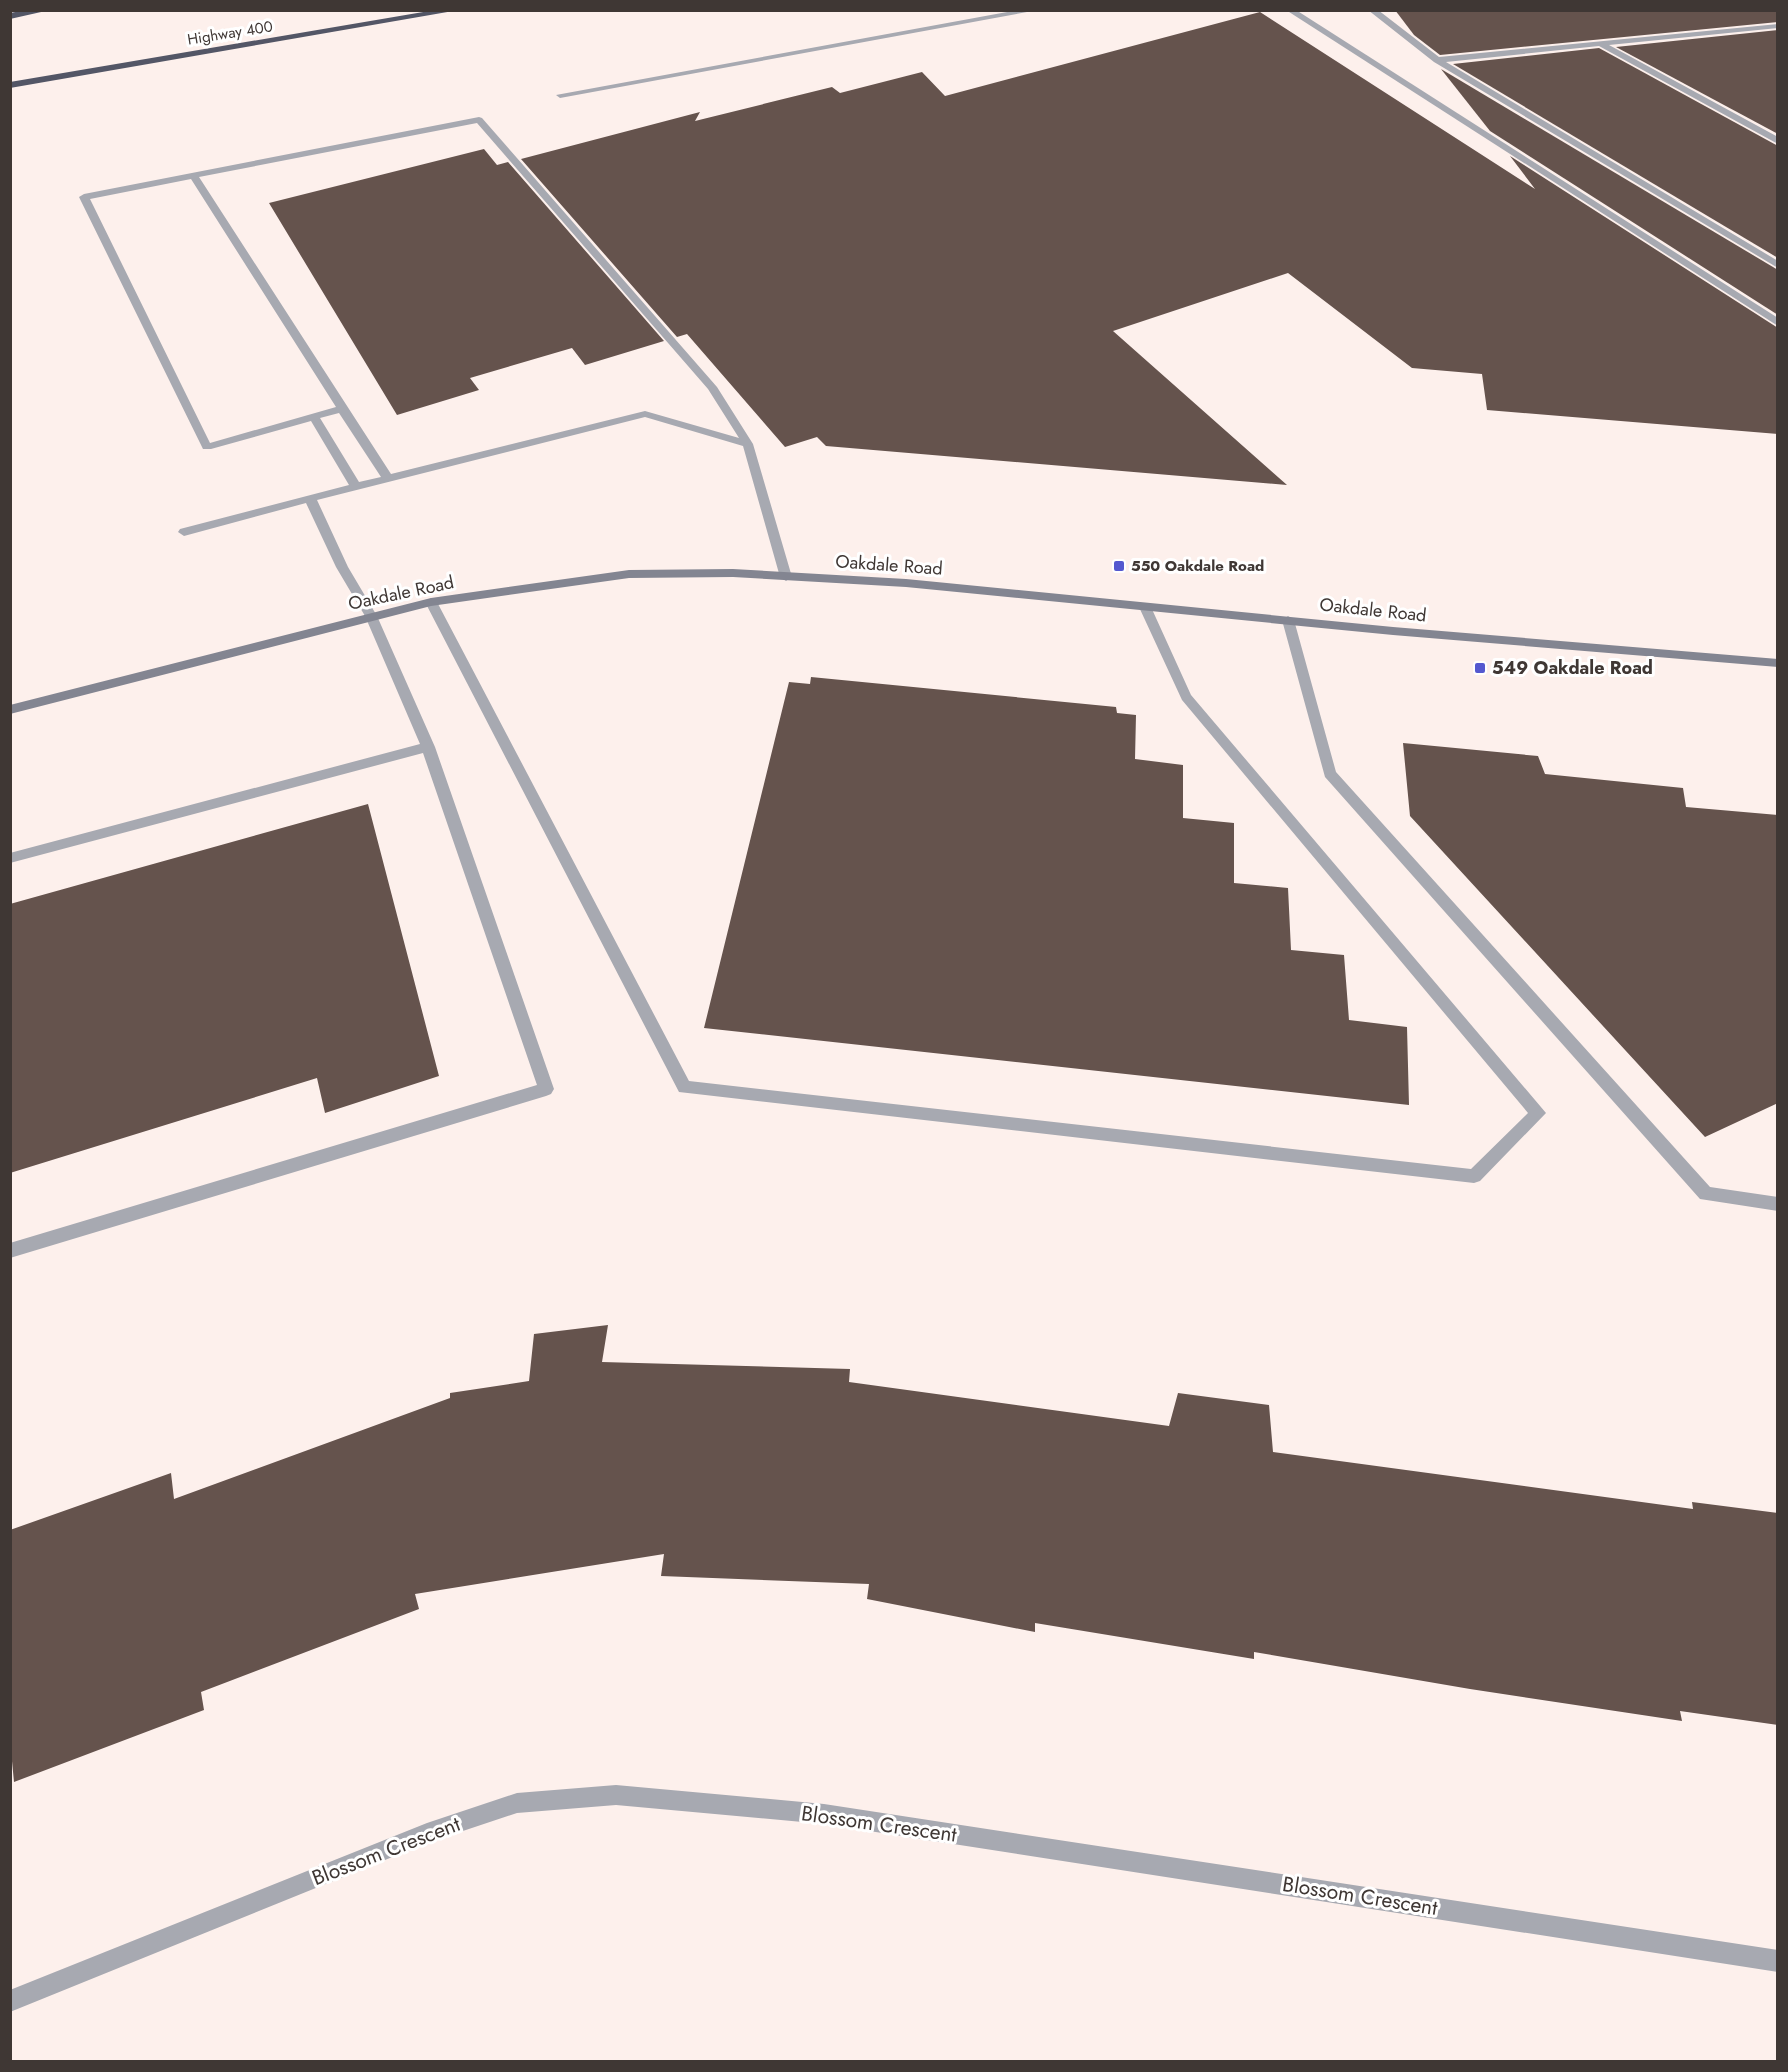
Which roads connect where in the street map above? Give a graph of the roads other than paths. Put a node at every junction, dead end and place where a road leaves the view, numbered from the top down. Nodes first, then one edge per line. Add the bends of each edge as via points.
1 (46, 10) edge
2 (455, 10) edge
3 (1034, 10) edge
4 (1290, 10) edge
5 (1372, 10) edge
6 (10, 16) edge
7 (1776, 27) edge
8 (1600, 44) junction
9 (1437, 60) junction
10 (10, 85) edge
11 (560, 95) dead end
12 (1778, 141) edge
13 (194, 176) junction
14 (1778, 265) edge
15 (1778, 323) edge
16 (342, 409) junction
17 (314, 417) junction
18 (748, 444) junction
19 (388, 478) junction
20 (356, 487) junction
21 (310, 498) junction
22 (184, 532) dead end
23 (786, 577) junction
24 (431, 602) junction
25 (1145, 607) junction
26 (371, 616) junction
27 (1288, 620) junction
28 (1778, 663) edge
29 (10, 710) edge
30 (428, 747) junction
31 (10, 858) edge
32 (1778, 1204) edge
33 (10, 1251) edge
34 (1778, 1961) edge
35 (10, 2001) edge

1 - 6 highway
2 - 10 highway, Highway 400
3 - 11 street
4 - 15 street
5 - 9 street
7 - 8 street
8 - 9 street
8 - 12 street
9 - 14 street
13 - 16 street
13 - 17 street via 84,198 207,447
13 - 18 street via 478,120 712,387
16 - 17 street
16 - 19 street
17 - 20 street
18 - 19 street via 645,414
18 - 23 street
19 - 20 street
20 - 21 street
21 - 22 street
21 - 26 street via 342,567
23 - 24 street, Oakdale Road via 629,574
23 - 25 street, Oakdale Road via 906,583
24 - 25 street via 684,1086 1474,1176 1538,1113 1186,697
24 - 26 street, Oakdale Road
25 - 27 street, Oakdale Road
26 - 29 street, Oakdale Road
26 - 30 street
27 - 28 street, Oakdale Road
27 - 32 street via 1330,774 1706,1194
30 - 31 street
30 - 33 street via 546,1089
34 - 35 street, Blossom Crescent via 824,1814 616,1795 517,1803 427,1833

